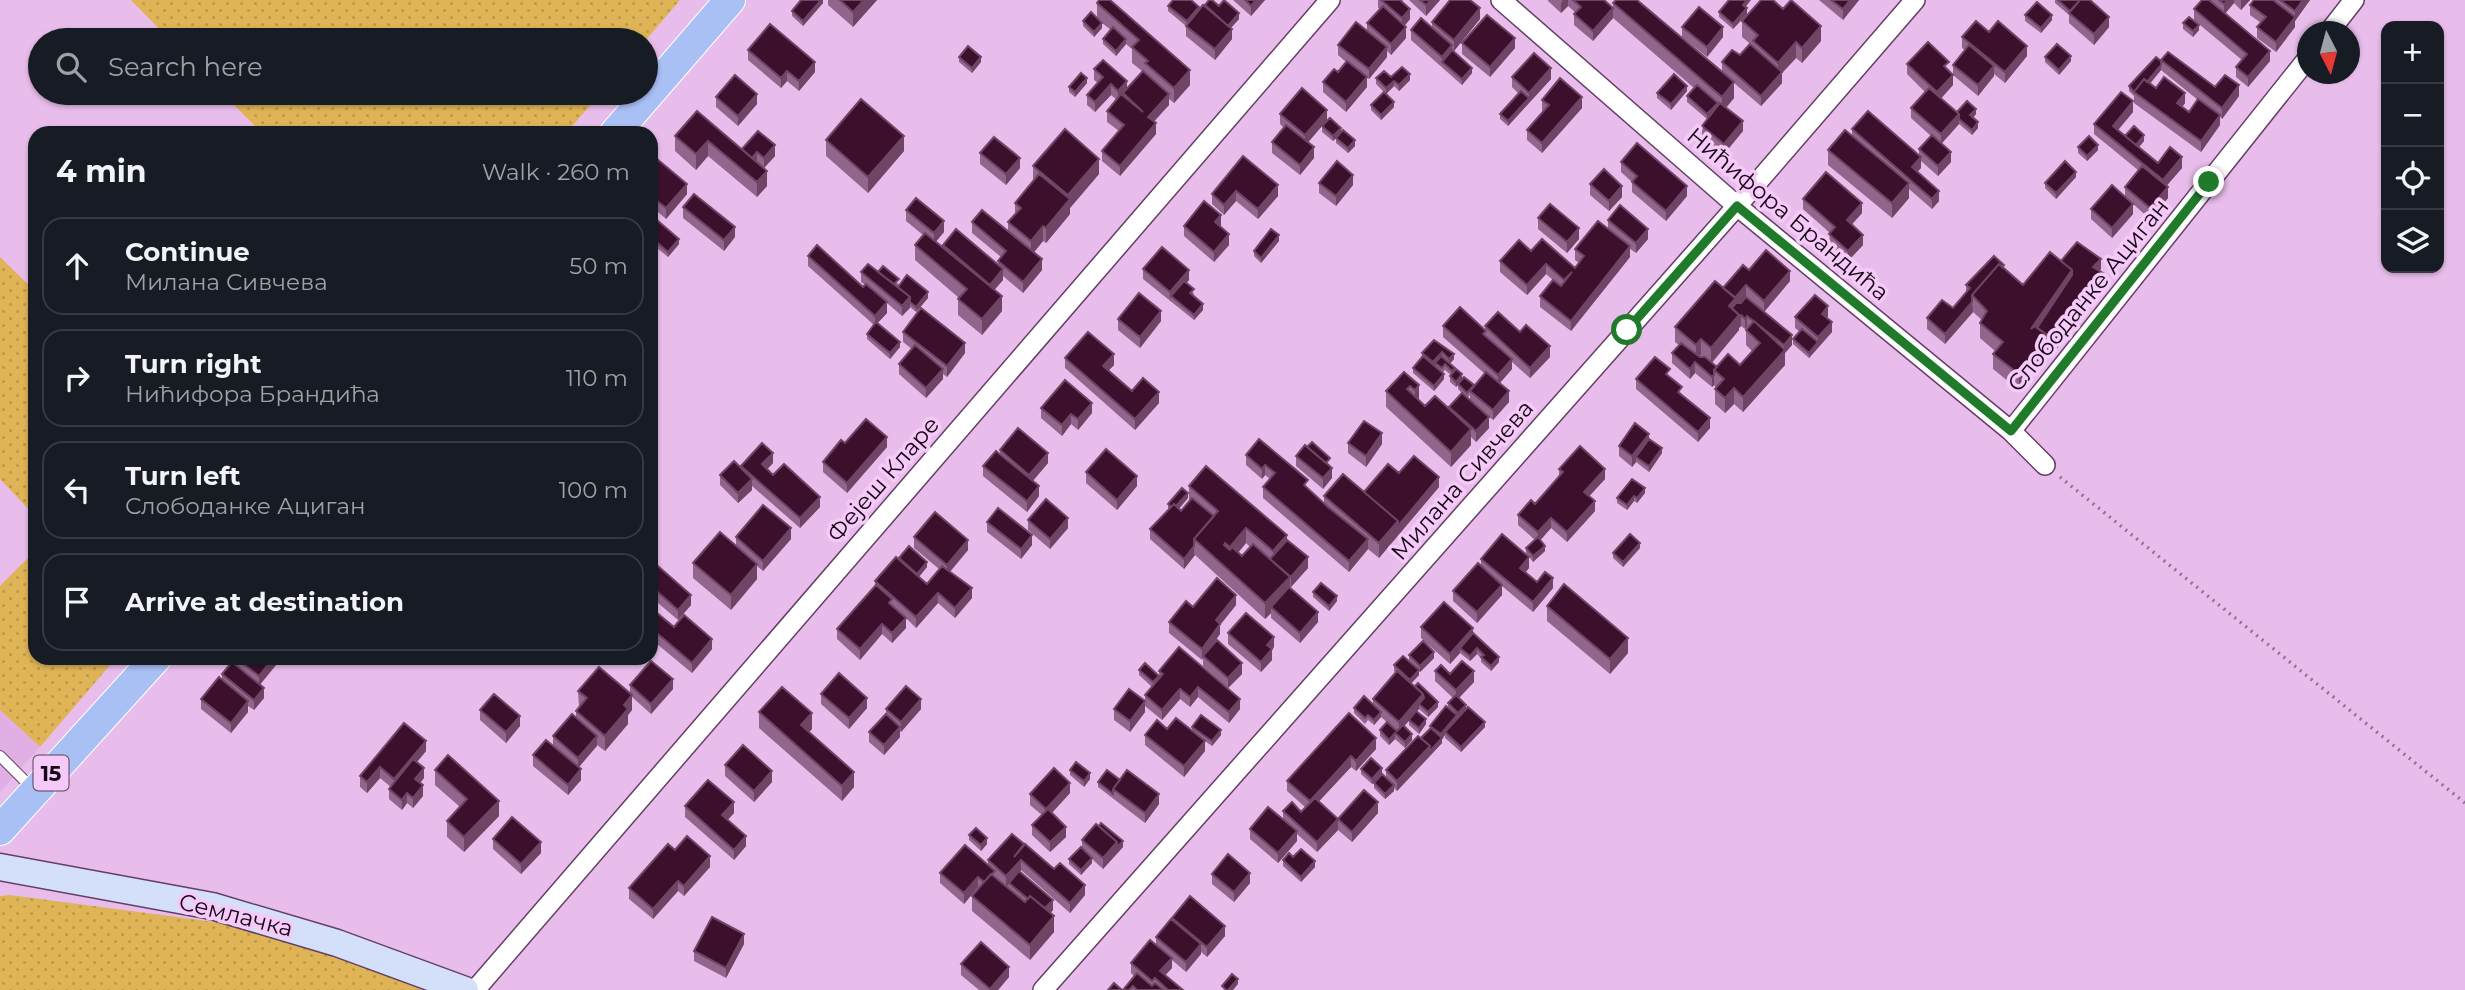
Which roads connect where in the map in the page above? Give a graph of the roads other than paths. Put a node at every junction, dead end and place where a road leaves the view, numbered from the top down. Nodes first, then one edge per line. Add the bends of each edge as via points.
1 (730, 0) edge
2 (1330, 0) edge
3 (1502, 0) edge
4 (1915, 0) edge
5 (2354, 0) edge
6 (2338, 21) edge
7 (2297, 72) edge
8 (658, 83) edge
9 (639, 105) edge
10 (621, 126) edge
11 (1737, 206) junction
12 (2011, 431) junction
13 (2045, 465) road end
14 (150, 665) edge
15 (0, 756) edge
16 (35, 790) junction
17 (0, 830) edge
18 (0, 867) edge
19 (465, 990) edge
20 (475, 990) edge
21 (1043, 990) edge

1 - 8 main road
2 - 20 street, Фејеш Кларе
3 - 11 street, Нићифора Брандића
4 - 11 street, Милана Сивчева
5 - 6 street
7 - 12 street, Слободанке Ациган
9 - 10 main road
11 - 12 street, Нићифора Брандића
11 - 21 street, Милана Сивчева
12 - 13 street, Нићифора Брандића
14 - 16 main road, 15
15 - 16 lane
16 - 17 main road, 15
18 - 19 main road, Семлачка via 223,909 338,943

